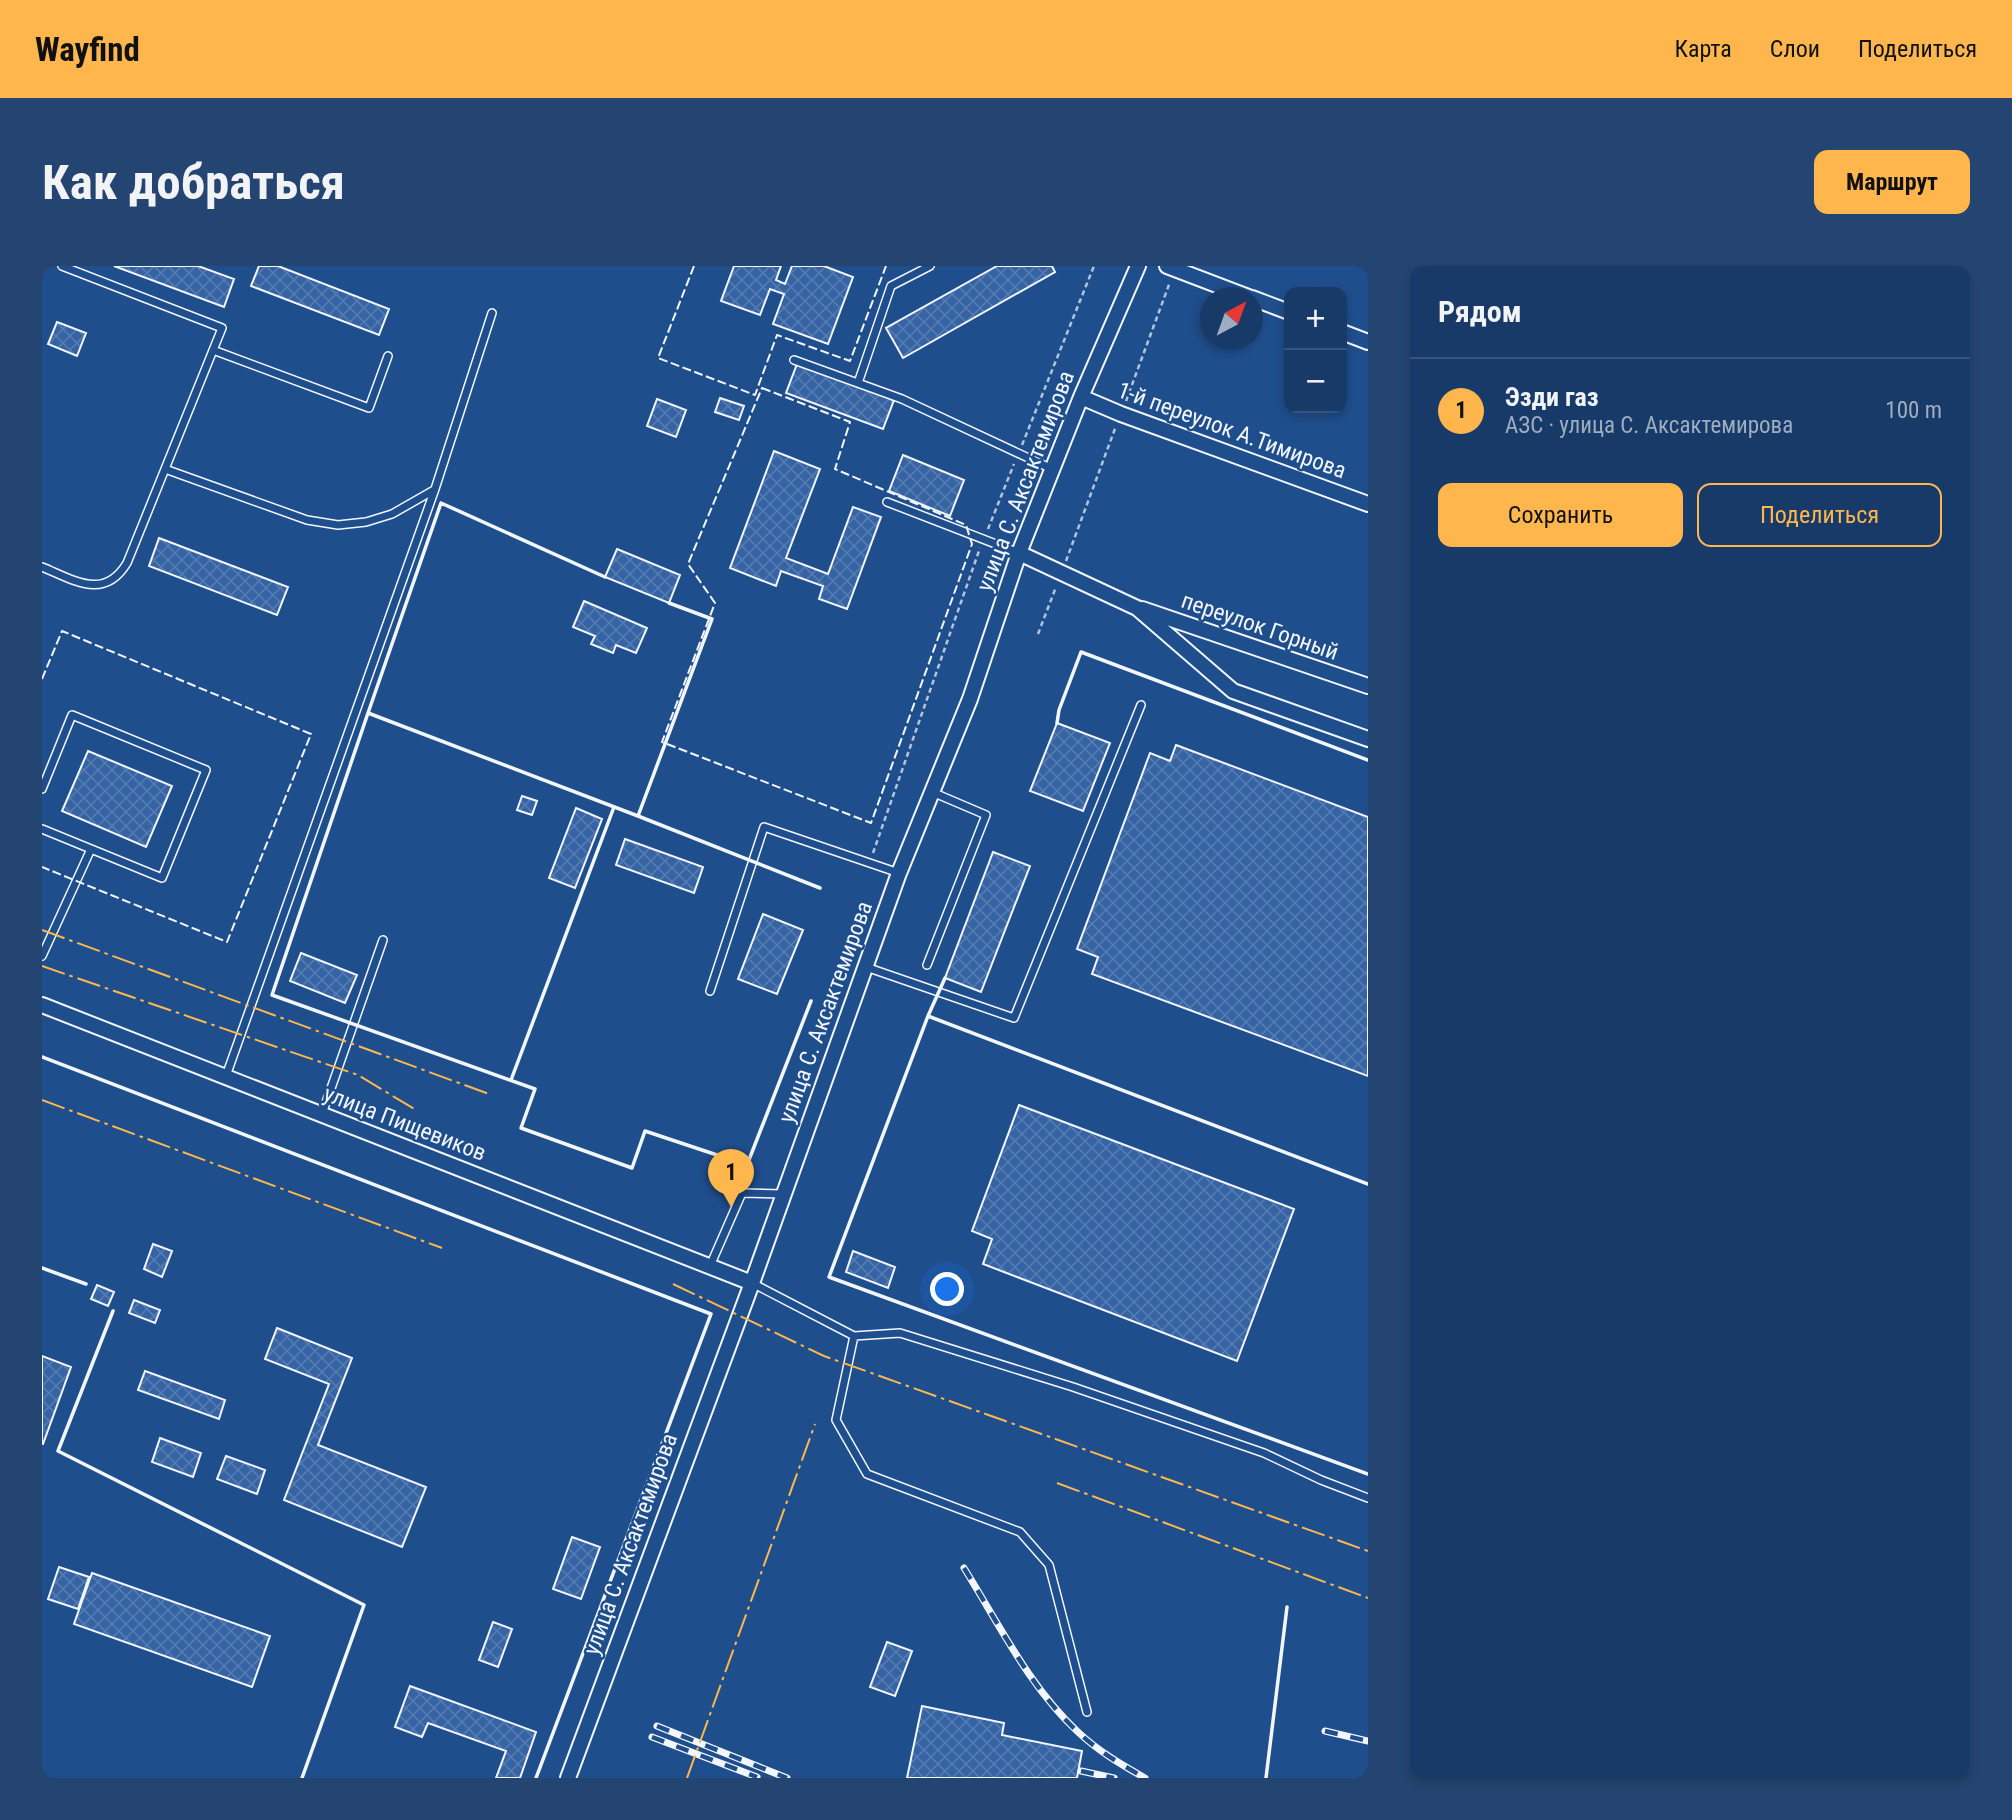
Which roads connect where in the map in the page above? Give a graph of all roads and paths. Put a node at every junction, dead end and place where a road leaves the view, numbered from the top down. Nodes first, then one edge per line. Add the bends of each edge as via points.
1 (62, 266) edge
2 (930, 266) edge
3 (1094, 266) edge
4 (1138, 266) edge
5 (1171, 267) edge
6 (1223, 287) edge
7 (1263, 302) edge
8 (1284, 310) edge
9 (492, 313) dead end
10 (1347, 334) edge
11 (1368, 342) edge
12 (214, 350) junction
13 (388, 356) dead end
14 (794, 360) dead end
15 (858, 383) junction
16 (1081, 397) junction
17 (1121, 414) junction
18 (1018, 453) junction
19 (165, 469) junction
20 (1052, 469) junction
21 (435, 489) junction
22 (887, 502) dead end
23 (1368, 504) edge
24 (984, 538) junction
25 (1019, 553) junction
26 (42, 567) edge
27 (1061, 573) junction
28 (1137, 608) junction
29 (1038, 634) dead end
30 (1368, 686) edge
31 (1141, 705) dead end
32 (1368, 739) edge
33 (42, 789) edge
34 (932, 792) junction
35 (42, 829) edge
36 (91, 849) junction
37 (870, 863) junction
38 (899, 873) junction
39 (383, 940) dead end
40 (42, 956) edge
41 (927, 965) dead end
42 (865, 967) junction
43 (710, 991) dead end
44 (42, 1005) edge
45 (226, 1077) junction
46 (322, 1115) junction
47 (784, 1194) junction
48 (710, 1267) junction
49 (752, 1283) junction
50 (854, 1336) junction
51 (1368, 1498) edge
52 (1087, 1712) dead end
53 (568, 1778) edge

1 - 12 lane via 222,328
2 - 15 lane via 891,286
3 - 18 path
4 - 16 street, улица С. Аксактемирова
5 - 6 street
5 - 17 path
7 - 8 street
9 - 21 lane
10 - 11 street
12 - 13 lane via 369,408
12 - 19 lane
14 - 15 lane
15 - 18 lane
16 - 17 street, 1-й переулок А.Тимирова
16 - 20 street, улица С. Аксактемирова
17 - 23 street, 1-й переулок А.Тимирова
17 - 27 path
18 - 20 lane
18 - 24 path
19 - 21 lane via 307,520 338,524 392,514
19 - 26 lane via 120,576 105,585 85,584
20 - 25 street, улица С. Аксактемирова
21 - 45 lane
22 - 24 lane
24 - 25 lane
24 - 37 path
25 - 27 street
25 - 34 street, улица С. Аксактемирова via 970,699
27 - 28 street
27 - 29 path
28 - 30 street, переулок Горный
28 - 32 street via 1233,691
31 - 42 lane via 1014,1018
33 - 36 lane via 72,715 205,770 162,878
34 - 38 street, улица С. Аксактемирова
34 - 41 lane via 986,815
35 - 36 lane
36 - 40 lane
37 - 38 lane
37 - 43 lane via 764,827
38 - 42 street, улица С. Аксактемирова
39 - 46 lane
42 - 47 street, улица С. Аксактемирова
44 - 45 street, улица Пищевиков
45 - 46 street, улица Пищевиков
46 - 48 street, улица Пищевиков
47 - 48 lane via 742,1193
47 - 49 street, улица С. Аксактемирова
48 - 49 street, улица Пищевиков
49 - 50 lane
49 - 53 street, улица С. Аксактемирова
50 - 51 lane via 900,1333 1073,1387 1264,1453
50 - 52 lane via 836,1420 867,1474 1020,1532 1048,1565

